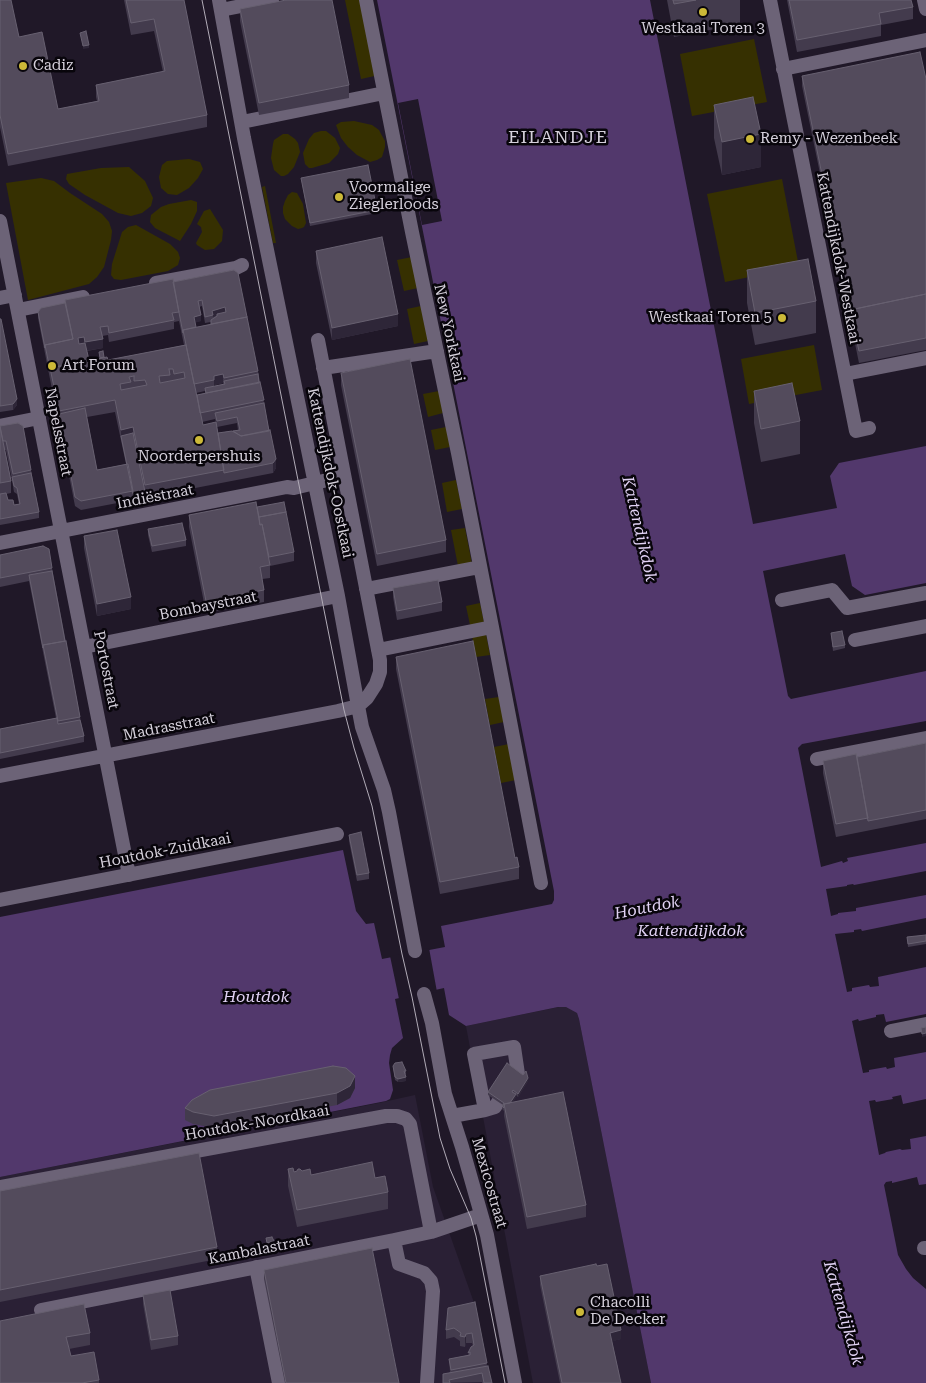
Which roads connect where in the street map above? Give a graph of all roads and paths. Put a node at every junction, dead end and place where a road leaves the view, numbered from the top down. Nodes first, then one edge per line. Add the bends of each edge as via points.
1 (272, 0) edge
2 (366, 0) edge
3 (770, 0) edge
4 (924, 0) edge
5 (220, 5) edge
6 (926, 9) edge
7 (926, 40) edge
8 (784, 69) junction
9 (384, 93) junction
10 (242, 122) junction
11 (0, 221) edge
12 (242, 265) dead end
13 (142, 286) edge
14 (95, 294) edge
15 (15, 295) junction
16 (0, 298) edge
17 (18, 310) junction
18 (318, 340) dead end
19 (436, 351) junction
20 (926, 358) edge
21 (323, 368) junction
22 (844, 374) junction
23 (39, 418) junction
24 (0, 426) edge
25 (869, 428) dead end
26 (344, 476) junction
27 (315, 482) junction
28 (62, 531) junction
29 (0, 543) edge
30 (480, 567) junction
31 (366, 589) junction
32 (926, 593) edge
33 (338, 596) junction
34 (782, 600) dead end
35 (926, 626) edge
36 (492, 627) junction
37 (855, 640) dead end
38 (84, 647) junction
39 (378, 650) junction
40 (358, 706) junction
41 (926, 738) edge
42 (106, 756) junction
43 (816, 759) dead end
44 (0, 776) edge
45 (337, 834) dead end
46 (129, 875) junction
47 (541, 883) dead end
48 (0, 900) edge
49 (415, 951) dead end
50 (424, 994) dead end
51 (926, 1024) edge
52 (891, 1031) dead end
53 (518, 1074) edge
54 (498, 1102) edge
55 (485, 1110) junction
56 (452, 1116) junction
57 (0, 1187) edge
58 (481, 1215) junction
59 (431, 1232) junction
60 (394, 1240) junction
61 (256, 1267) junction
62 (41, 1310) dead end
63 (279, 1383) edge
64 (427, 1383) edge
65 (515, 1383) edge

1 - 5 street
2 - 9 street, New Yorkkaai
3 - 8 street, Kattendijkdok-Westkaai
4 - 6 street
5 - 10 street, Kattendijkdok-Oostkaai
7 - 8 street
8 - 22 street, Kattendijkdok-Westkaai
9 - 10 street
9 - 19 street, New Yorkkaai
10 - 27 street, Kattendijkdok-Oostkaai
11 - 15 street, Napelsstraat
12 - 13 street
14 - 17 street
15 - 16 street
15 - 17 street, Napelsstraat
17 - 23 street, Napelsstraat
18 - 21 street
19 - 21 street
19 - 30 street, New Yorkkaai
20 - 22 street
21 - 26 street
22 - 25 street, Kattendijkdok-Westkaai via 856,431
23 - 24 street
23 - 28 street, Napelsstraat
26 - 27 street, Indiëstraat
26 - 31 street
27 - 28 street, Indiëstraat
27 - 33 street, Kattendijkdok-Oostkaai
28 - 29 street, Indiëstraat
28 - 38 street, Portostraat
30 - 31 street
30 - 36 street, New Yorkkaai
31 - 39 street
32 - 34 street via 847,608 832,590
33 - 38 street, Bombaystraat
33 - 40 street, Kattendijkdok-Oostkaai
35 - 37 street
36 - 39 street
36 - 47 street, New Yorkkaai
38 - 42 street, Portostraat
39 - 40 street via 380,672 376,684
40 - 42 street, Madrasstraat
40 - 49 street, Kattendijkdok-Oostkaai via 384,790
41 - 43 street
42 - 44 street, Madrasstraat
42 - 46 street, Portostraat
45 - 46 street, Houtdok-Zuidkaai
46 - 48 street, Houtdok-Zuidkaai
50 - 56 street, Mexicostraat
51 - 52 street
53 - 55 street via 514,1046 474,1054
54 - 55 street via 495,1107
55 - 56 street
56 - 58 street, Mexicostraat
57 - 59 street, Houtdok-Noordkaai via 397,1116 410,1124
58 - 59 street, Kambalastraat
58 - 65 street, Mexicostraat
59 - 60 street, Kambalastraat
60 - 61 street, Kambalastraat
60 - 64 street via 399,1264 424,1273 431,1281
61 - 62 street, Kambalastraat
61 - 63 street

